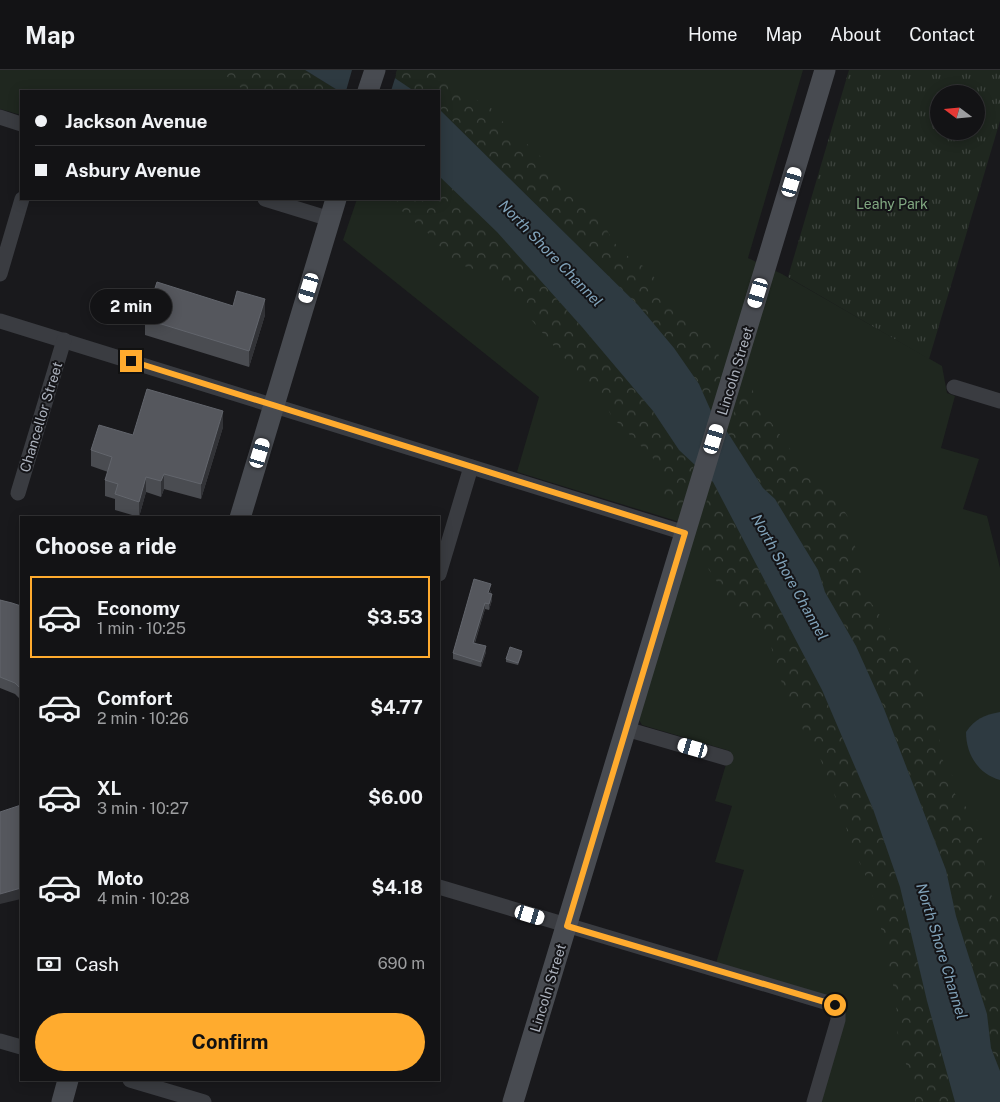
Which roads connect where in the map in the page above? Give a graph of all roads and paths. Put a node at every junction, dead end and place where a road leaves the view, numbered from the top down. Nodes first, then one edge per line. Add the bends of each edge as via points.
1 (375, 70) edge
2 (825, 70) edge
3 (368, 90) edge
4 (0, 117) edge
5 (20, 124) edge
6 (22, 200) edge
7 (272, 200) edge
8 (333, 209) edge
9 (0, 274) edge
10 (0, 321) edge
11 (64, 340) junction
12 (954, 387) dead end
13 (1000, 400) edge
14 (274, 406) junction
15 (471, 467) junction
16 (18, 493) dead end
17 (241, 516) edge
18 (685, 533) junction
19 (440, 571) edge
20 (626, 729) junction
21 (726, 758) dead end
22 (440, 887) edge
23 (567, 926) junction
24 (0, 1041) edge
25 (20, 1047) edge
26 (68, 1081) edge
27 (133, 1081) edge
28 (62, 1102) edge
29 (204, 1102) edge
30 (514, 1102) edge
31 (814, 1102) edge

1 - 3 street
2 - 18 street, Lincoln Street
4 - 5 street
6 - 9 street
7 - 8 street
8 - 14 street
10 - 11 street
11 - 14 street
11 - 16 street, Chancellor Street
12 - 13 street
14 - 15 street
14 - 17 street
15 - 18 street
15 - 19 street
18 - 20 street, Lincoln Street
20 - 21 street
20 - 23 street, Lincoln Street
22 - 23 street
23 - 30 street, Lincoln Street
23 - 31 street via 830,1003 838,1009 838,1020
24 - 25 street
26 - 28 street
27 - 29 street

